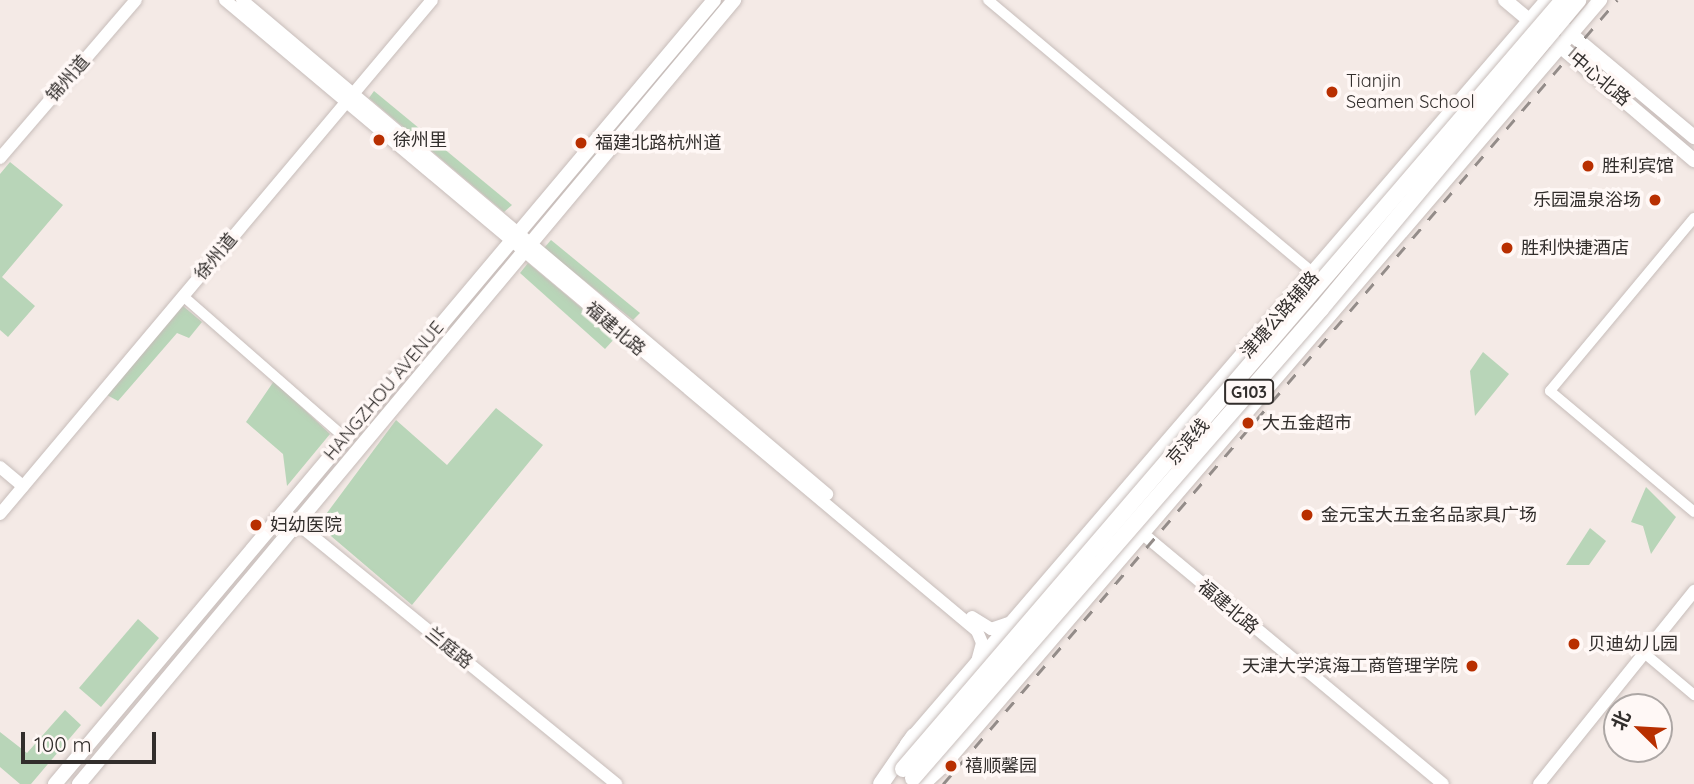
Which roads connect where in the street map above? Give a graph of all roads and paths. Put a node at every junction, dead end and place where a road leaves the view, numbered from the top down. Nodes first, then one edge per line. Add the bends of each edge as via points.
1 (136, 0) edge
2 (225, 0) edge
3 (242, 0) edge
4 (432, 0) edge
5 (714, 0) edge
6 (988, 0) edge
7 (1504, 0) edge
8 (1563, 0) edge
9 (1578, 0) edge
10 (1600, 0) edge
11 (732, 1) edge
12 (1539, 3) edge
13 (1530, 21) junction
14 (1542, 31) junction
15 (1567, 40) junction
16 (1508, 46) junction
17 (1585, 66) junction
18 (1540, 70) junction
19 (349, 98) junction
20 (1694, 137) edge
21 (0, 158) edge
22 (1694, 160) edge
23 (1694, 218) edge
24 (513, 237) junction
25 (526, 248) junction
26 (1315, 274) junction
27 (183, 296) junction
28 (345, 438) junction
29 (0, 467) edge
30 (23, 486) junction
31 (1112, 508) junction
32 (283, 512) junction
33 (1694, 512) edge
34 (0, 513) edge
35 (297, 524) junction
36 (1143, 534) junction
37 (1694, 591) edge
38 (1017, 619) junction
39 (1643, 652) junction
40 (974, 667) junction
41 (1694, 695) edge
42 (914, 736) junction
43 (950, 758) joint
44 (915, 780) edge
45 (55, 784) edge
46 (79, 784) edge
47 (616, 784) edge
48 (871, 784) edge
49 (881, 784) edge
50 (890, 784) edge
51 (1443, 784) edge
52 (1539, 784) edge

1 - 21 street, 锦州道
2 - 19 street, 福建北路
3 - 19 street, 福建北路
4 - 19 street, 徐州道
5 - 24 main road, HANGZHOU AVENUE
6 - 26 street
7 - 13 main road, 中心北路
7 - 16 main road via 1515,23
8 - 44 highway, 京滨线 / G103, bridge
9 - 44 highway, 京滨线 / G103, bridge via 1321,309
10 - 15 main road, G103
11 - 25 main road, HANGZHOU AVENUE
12 - 13 main road, 津塘公路辅路
12 - 15 main road, 中心北路
13 - 14 main road, 中心北路
13 - 16 main road, 津塘公路辅路
14 - 15 main road, 中心北路
14 - 16 main road
15 - 17 main road, 中心北路
15 - 18 main road, G103
15 - 20 main road, 中心北路 via 1596,55
16 - 26 main road, 津塘公路辅路
17 - 18 main road via 1561,59
17 - 22 main road, 中心北路
18 - 36 main road, G103
19 - 24 street, 福建北路
19 - 27 street, 徐州道
23 - 33 street via 1549,391
24 - 25 street, 福建北路
24 - 28 main road, HANGZHOU AVENUE
25 - 35 main road, HANGZHOU AVENUE
25 - 38 street, 福建北路 via 982,626 997,629
25 - 40 street, 福建北路 via 977,631 982,649
26 - 31 main road, 津塘公路辅路
27 - 28 street
27 - 30 street, 徐州道
28 - 32 main road, HANGZHOU AVENUE
29 - 30 street
30 - 34 street, 徐州道
31 - 36 street, 福建北路
31 - 38 main road, 津塘公路辅路
32 - 35 street, 兰庭路
32 - 45 main road, HANGZHOU AVENUE
35 - 46 main road, HANGZHOU AVENUE
35 - 47 street, 兰庭路
36 - 43 main road, G103
36 - 51 street, 福建北路
37 - 39 street
38 - 40 main road, 津塘公路辅路
39 - 41 street
39 - 52 street
40 - 42 main road, 津塘公路辅路
42 - 48 main road, 津塘公路辅路
42 - 49 highway
43 - 44 highway, G103
44 - 50 highway, 京滨线 / G103

